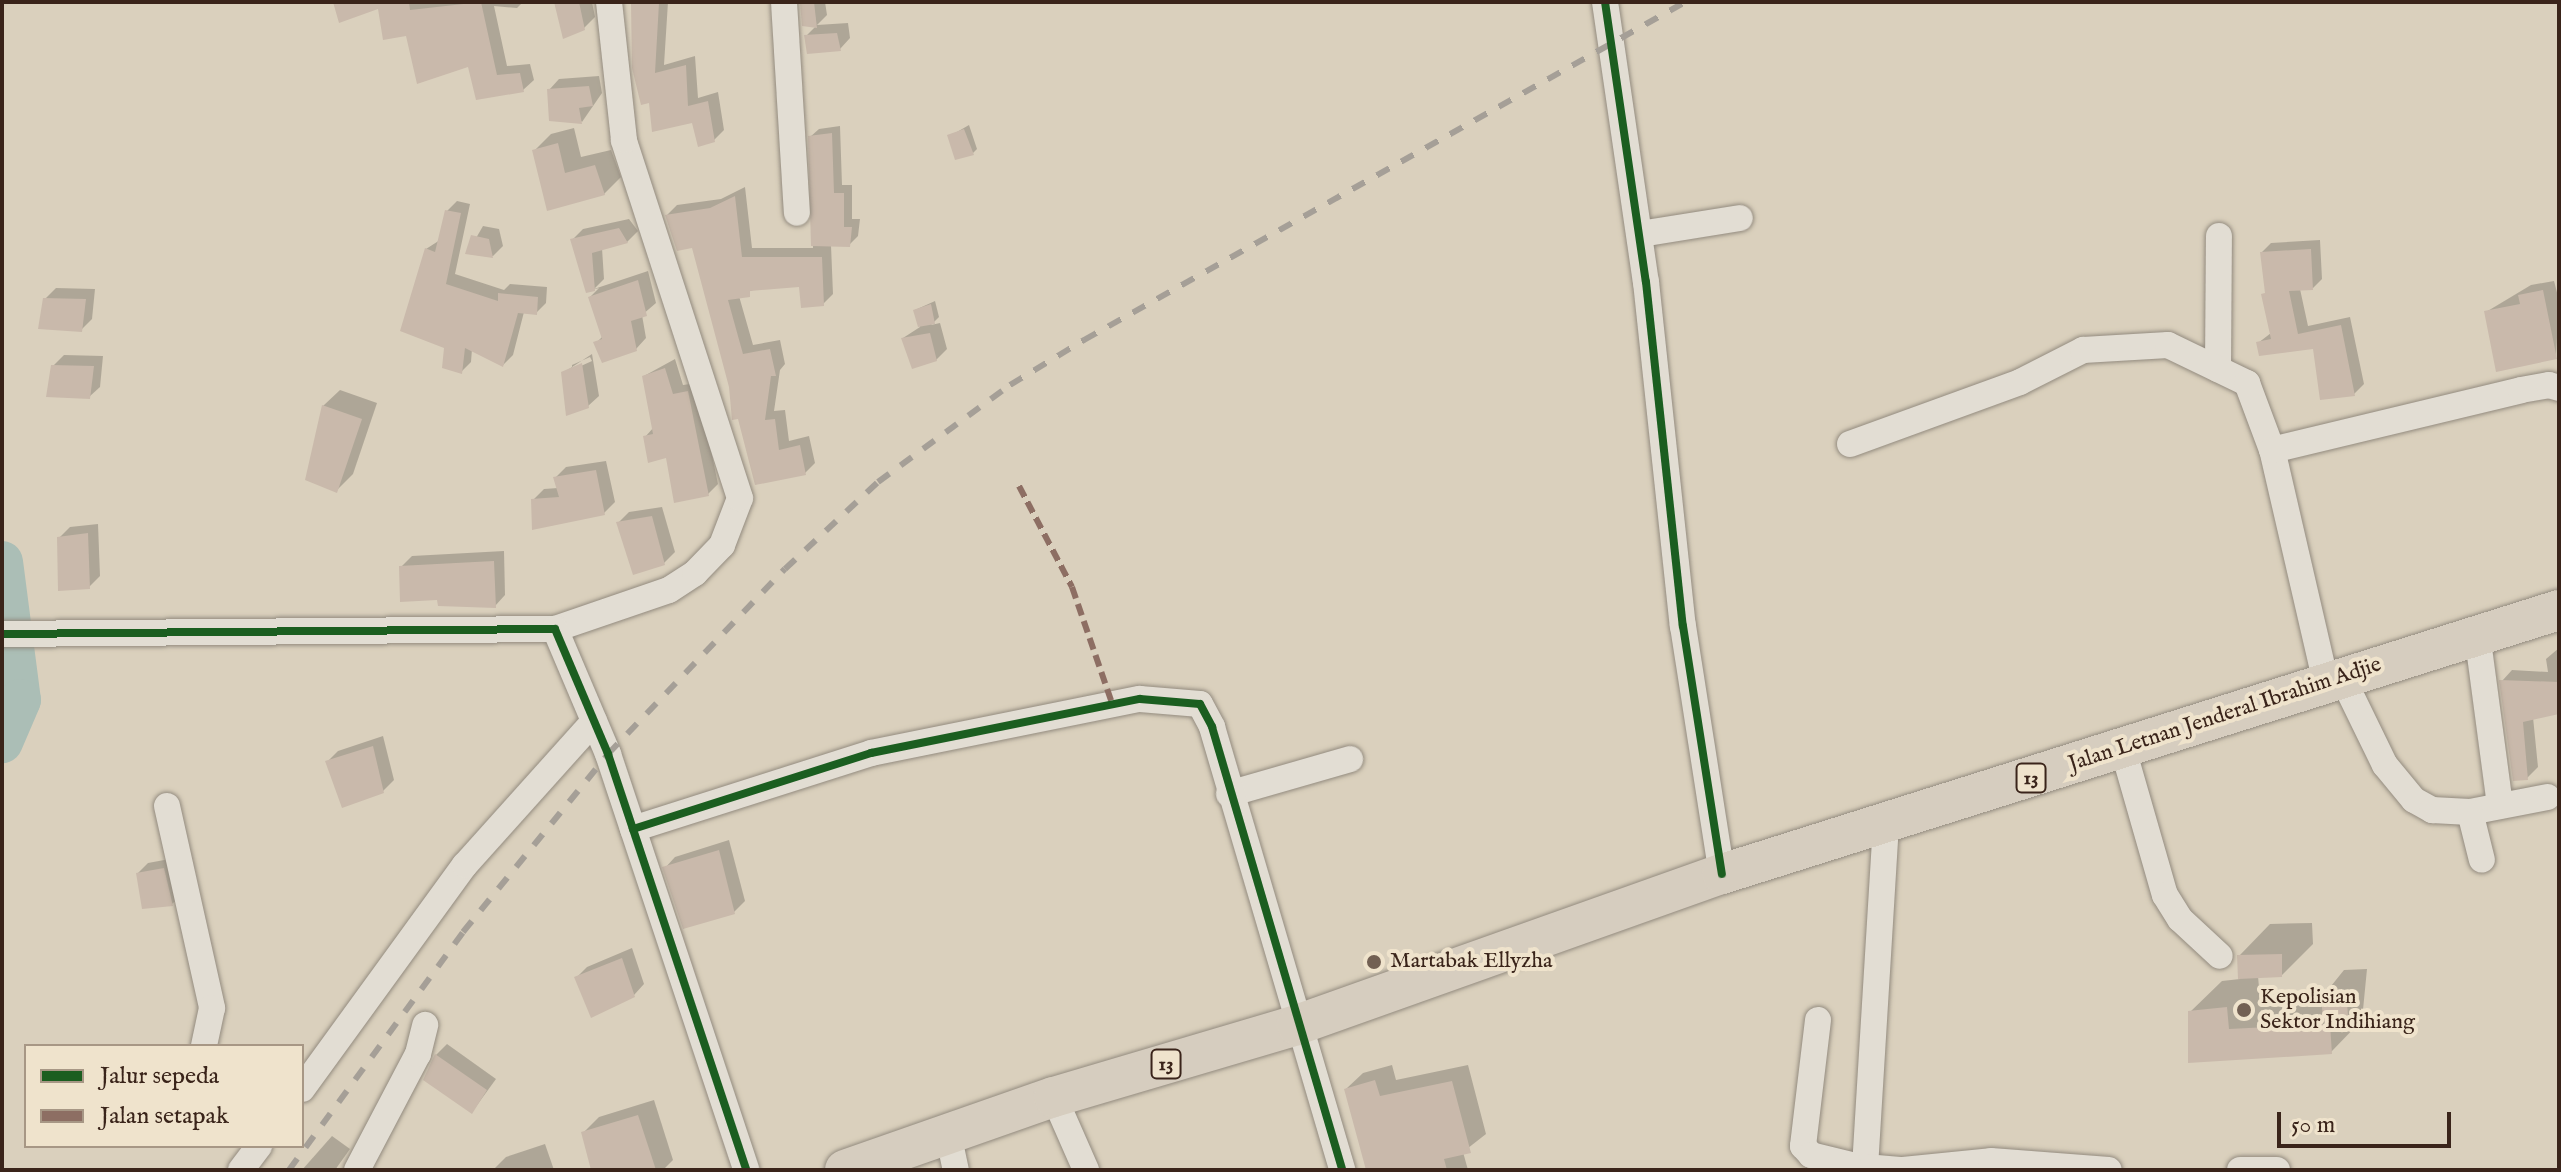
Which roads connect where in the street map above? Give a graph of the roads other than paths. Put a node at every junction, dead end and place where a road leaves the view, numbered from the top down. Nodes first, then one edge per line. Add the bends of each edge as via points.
1 (609, 2) edge
2 (784, 2) edge
3 (1605, 2) edge
4 (797, 213) dead end
5 (1740, 218) dead end
6 (1640, 234) junction
7 (2219, 236) dead end
8 (2218, 369) junction
9 (2559, 388) edge
10 (1850, 444) dead end
11 (2272, 450) junction
12 (2559, 610) edge
13 (555, 629) junction
14 (2477, 633) junction
15 (2, 634) edge
16 (2334, 680) junction
17 (594, 721) junction
18 (2123, 749) junction
19 (1350, 759) dead end
20 (1229, 794) junction
21 (2548, 797) dead end
22 (2500, 805) junction
23 (167, 806) dead end
24 (2470, 812) junction
25 (1886, 824) junction
26 (633, 829) junction
27 (2482, 860) dead end
28 (1722, 874) junction
29 (2220, 956) dead end
30 (1818, 1020) dead end
31 (425, 1025) dead end
32 (1297, 1025) junction
33 (204, 1044) edge
34 (304, 1086) edge
35 (1054, 1097) junction
36 (258, 1148) edge
37 (952, 1154) edge
38 (1854, 1167) edge
39 (241, 1170) edge
40 (357, 1170) edge
41 (746, 1170) edge
42 (845, 1170) edge
43 (1086, 1170) edge
44 (1342, 1170) edge
45 (2109, 1170) edge
46 (2240, 1170) edge
47 (2277, 1170) edge

1 - 13 street via 624,140 740,498 722,545 695,573 669,590
2 - 4 street
3 - 6 street
5 - 6 street
6 - 28 street via 1683,626
7 - 8 street
8 - 10 street via 2168,345 2083,350 2020,382
8 - 11 street via 2235,374 2256,395
9 - 11 street via 2521,390
11 - 16 street
12 - 14 highway, Jalan Letnan Jenderal Ibrahim Adjie / 13
13 - 15 street
13 - 17 street
14 - 16 highway, Jalan Letnan Jenderal Ibrahim Adjie / 13
14 - 22 street
16 - 18 highway, Jalan Letnan Jenderal Ibrahim Adjie / 13
16 - 24 street via 2385,765 2414,800 2444,814
17 - 26 street
17 - 34 street via 465,865
18 - 25 highway, Jalan Letnan Jenderal Ibrahim Adjie / 13
18 - 29 street via 2165,895 2180,919
19 - 20 street
20 - 26 street via 1212,727 1200,704 1140,699 871,753
20 - 32 street
21 - 22 street
22 - 24 street
23 - 33 street via 212,1008
24 - 27 street
25 - 28 highway, Jalan Letnan Jenderal Ibrahim Adjie / 13
25 - 38 street
26 - 41 street
28 - 32 highway, Jalan Letnan Jenderal Ibrahim Adjie / 13
30 - 38 street via 1803,1146 1811,1155
31 - 40 street via 418,1054
32 - 35 highway, Jalan Letnan Jenderal Ibrahim Adjie / 13
32 - 44 street
35 - 37 highway, Jalan Letnan Jenderal Ibrahim Adjie / 13
35 - 43 street
36 - 39 street
37 - 42 highway, Jalan Letnan Jenderal Ibrahim Adjie / 13
38 - 45 street via 1903,1170 1991,1161
46 - 47 street

